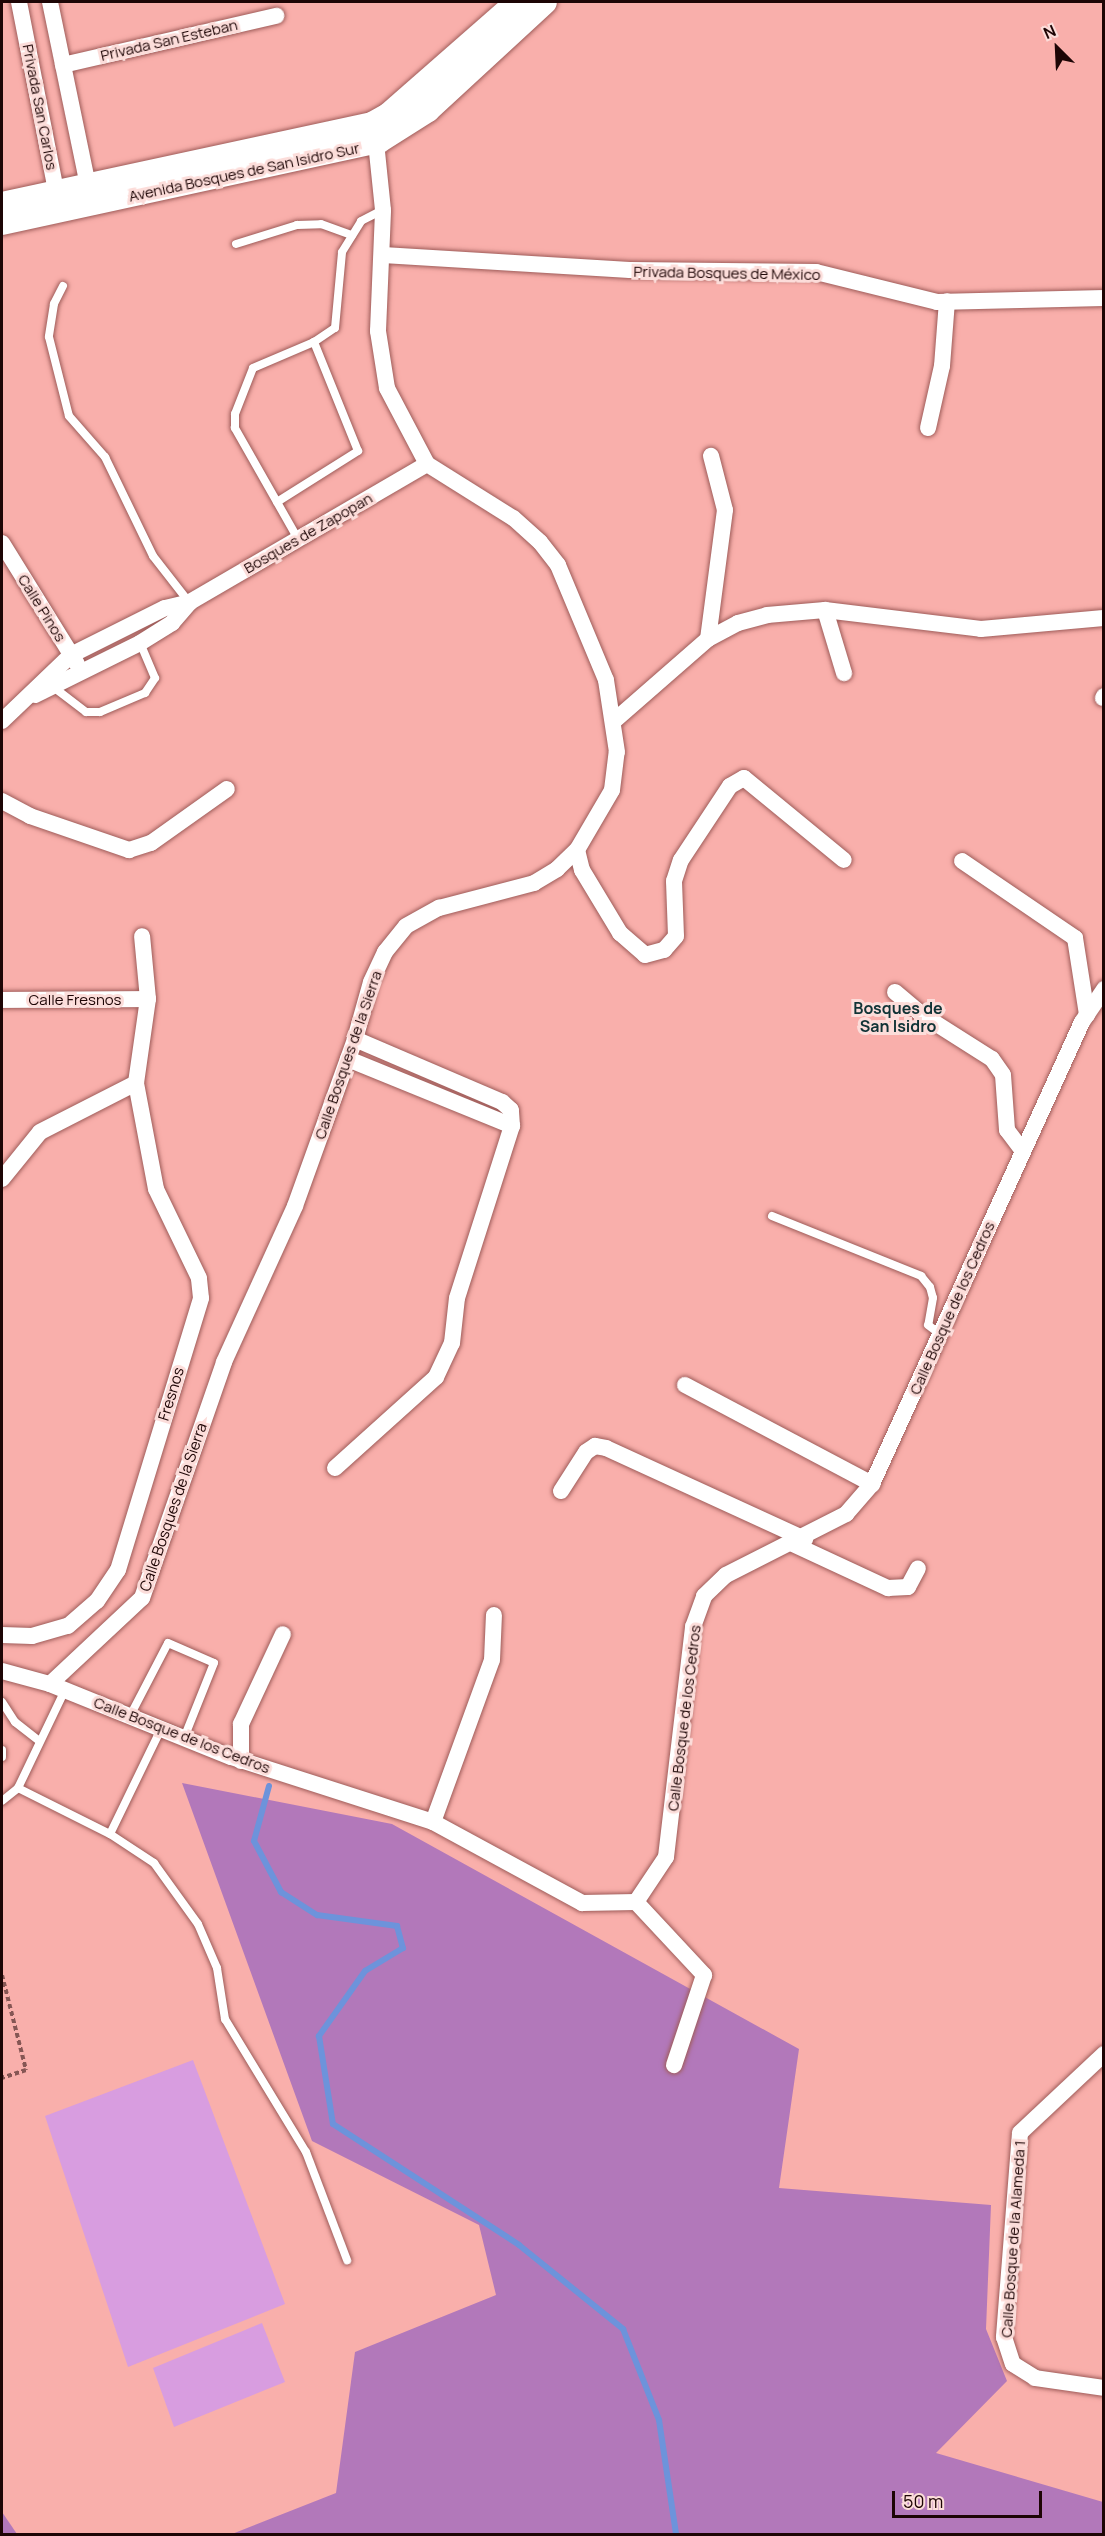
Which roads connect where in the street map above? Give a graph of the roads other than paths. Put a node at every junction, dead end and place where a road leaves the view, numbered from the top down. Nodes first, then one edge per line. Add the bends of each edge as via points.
1 (19, 2) edge
2 (50, 2) edge
3 (517, 2) edge
4 (545, 2) edge
5 (276, 16) dead end
6 (63, 64) junction
7 (375, 132) junction
8 (90, 195) junction
9 (58, 201) junction
10 (2, 204) edge
11 (383, 210) junction
12 (2, 223) edge
13 (352, 235) junction
14 (237, 243) dead end
15 (383, 255) junction
16 (63, 285) dead end
17 (1104, 298) edge
18 (947, 301) junction
19 (314, 342) junction
20 (928, 428) dead end
21 (711, 456) dead end
22 (427, 464) junction
23 (277, 502) junction
24 (298, 539) junction
25 (2, 543) edge
26 (190, 602) junction
27 (825, 610) junction
28 (1104, 618) edge
29 (708, 639) junction
30 (140, 643) junction
31 (71, 655) junction
32 (82, 673) junction
33 (844, 673) dead end
34 (49, 682) junction
35 (2, 721) edge
36 (614, 721) junction
37 (227, 789) dead end
38 (2, 801) edge
39 (577, 850) junction
40 (844, 860) dead end
41 (962, 861) dead end
42 (142, 936) dead end
43 (1104, 989) edge
44 (895, 992) dead end
45 (148, 999) junction
46 (2, 1000) edge
47 (1087, 1015) junction
48 (355, 1039) junction
49 (348, 1059) junction
50 (136, 1083) junction
51 (512, 1126) junction
52 (1023, 1151) junction
53 (2, 1179) edge
54 (772, 1216) dead end
55 (940, 1334) junction
56 (685, 1385) dead end
57 (335, 1468) dead end
58 (872, 1484) junction
59 (561, 1491) dead end
60 (799, 1541) junction
61 (918, 1568) dead end
62 (494, 1615) dead end
63 (283, 1634) dead end
64 (2, 1635) edge
65 (2, 1671) edge
66 (58, 1687) junction
67 (2, 1702) edge
68 (130, 1716) junction
69 (161, 1729) junction
70 (184, 1738) junction
71 (39, 1741) junction
72 (2, 1750) edge
73 (2, 1756) edge
74 (241, 1761) junction
75 (18, 1788) junction
76 (2, 1801) edge
77 (433, 1822) junction
78 (110, 1834) junction
79 (636, 1902) junction
80 (1104, 2054) edge
81 (674, 2065) dead end
82 (347, 2260) dead end
83 (1104, 2388) edge

1 - 9 street, Privada San Carlos
2 - 6 street
3 - 7 main road, Avenida Bosques de San Isidro Sur via 388,115
4 - 7 main road, Avenida Bosques de San Isidro Sur via 428,110
5 - 6 street, Privada San Esteban
6 - 8 street
7 - 8 main road, Avenida Bosques de San Isidro Sur
7 - 11 street, Calle Bosques de la Sierra
8 - 9 main road, Avenida Bosques de San Isidro Sur
9 - 10 main road, Avenida Bosques de San Isidro Sur
9 - 12 main road, Avenida Bosques de San Isidro Sur
11 - 13 lane via 361,221
11 - 15 street, Calle Bosques de la Sierra
13 - 14 lane via 321,224 297,225
13 - 19 lane via 342,252 335,328
15 - 18 street, Privada Bosques de México via 630,270 816,272
15 - 22 street, Calle Bosques de la Sierra via 378,330 381,365 399,414
16 - 26 lane via 54,304 49,337 69,416 105,457 153,556
17 - 18 street, Privada Bosques de México
18 - 20 street via 942,366
19 - 23 lane via 358,451
19 - 23 lane via 253,369 235,414 235,428
21 - 29 street via 725,510
22 - 24 street, Bosques de Zapopan
22 - 36 street, Calle Bosques de la Sierra via 513,518 558,565 595,647
23 - 24 lane
24 - 26 street, Bosques de Zapopan
25 - 31 street, Calle Pinos
26 - 30 street, Bosques de Zapopan via 172,623
26 - 31 street, Bosques de Zapopan via 165,608
27 - 28 street via 981,629
27 - 29 street via 766,615
27 - 33 street
29 - 36 street
30 - 32 street, Bosques de Zapopan
30 - 34 lane via 155,678 145,693 100,712 86,712
31 - 32 street, Calle Pinos
31 - 34 street, Bosques de Zapopan
32 - 34 street, Bosques de Zapopan
34 - 35 street, Bosques de Zapopan
36 - 39 street, Calle Bosques de la Sierra via 612,790
37 - 38 street via 151,843 129,850 30,816
39 - 40 street via 582,870 620,933 645,955 664,950 676,936 674,881 681,860 730,786 744,778
39 - 48 street, Calle Bosques de la Sierra via 534,883 439,908 406,927 385,952 371,982
41 - 47 street via 1075,938
42 - 45 street, Fresnos
43 - 47 street, Calle Bosque de los Cedros
44 - 52 street via 921,1014 992,1059 1003,1075 1006,1130
45 - 46 street, Calle Fresnos
45 - 50 street, Fresnos
47 - 52 street, Calle Bosque de los Cedros
48 - 49 street, Calle Bosques de la Sierra
48 - 51 street via 502,1102 511,1110
49 - 51 street
49 - 66 street, Calle Bosques de la Sierra via 295,1206 225,1362 142,1598
50 - 53 street via 40,1132
50 - 64 street, Fresnos via 156,1190 199,1278 201,1298 118,1569 97,1601 68,1626 32,1636
51 - 57 street via 457,1298 452,1343 436,1377
52 - 55 street, Calle Bosque de los Cedros
54 - 55 lane via 921,1276 933,1298 927,1325
55 - 58 street, Calle Bosque de los Cedros
56 - 58 street
58 - 60 street, Calle Bosque de los Cedros via 846,1514
59 - 60 street via 586,1452 595,1446 606,1448
60 - 61 street via 888,1588 908,1587
60 - 79 street, Calle Bosque de los Cedros via 726,1575 704,1596 693,1627 666,1857
62 - 77 street via 492,1660
63 - 74 street via 241,1724
65 - 66 street, Calle Bosque de los Cedros
66 - 68 street, Calle Bosque de los Cedros
66 - 71 lane
67 - 71 lane via 15,1722
68 - 69 street, Calle Bosque de los Cedros
68 - 70 lane via 168,1643 214,1664
69 - 70 street, Calle Bosque de los Cedros
69 - 78 lane
70 - 74 street, Calle Bosque de los Cedros
71 - 75 lane
72 - 73 lane
74 - 77 street, Calle Bosque de los Cedros
75 - 76 lane
75 - 78 lane
77 - 79 street, Calle Bosque de los Cedros via 582,1903
78 - 82 lane via 154,1863 198,1924 217,1968 225,2019 306,2152
79 - 81 street via 704,1975
80 - 83 street, Calle Bosque de la Alameda 1 via 1020,2133 1004,2337 1013,2364 1035,2378

